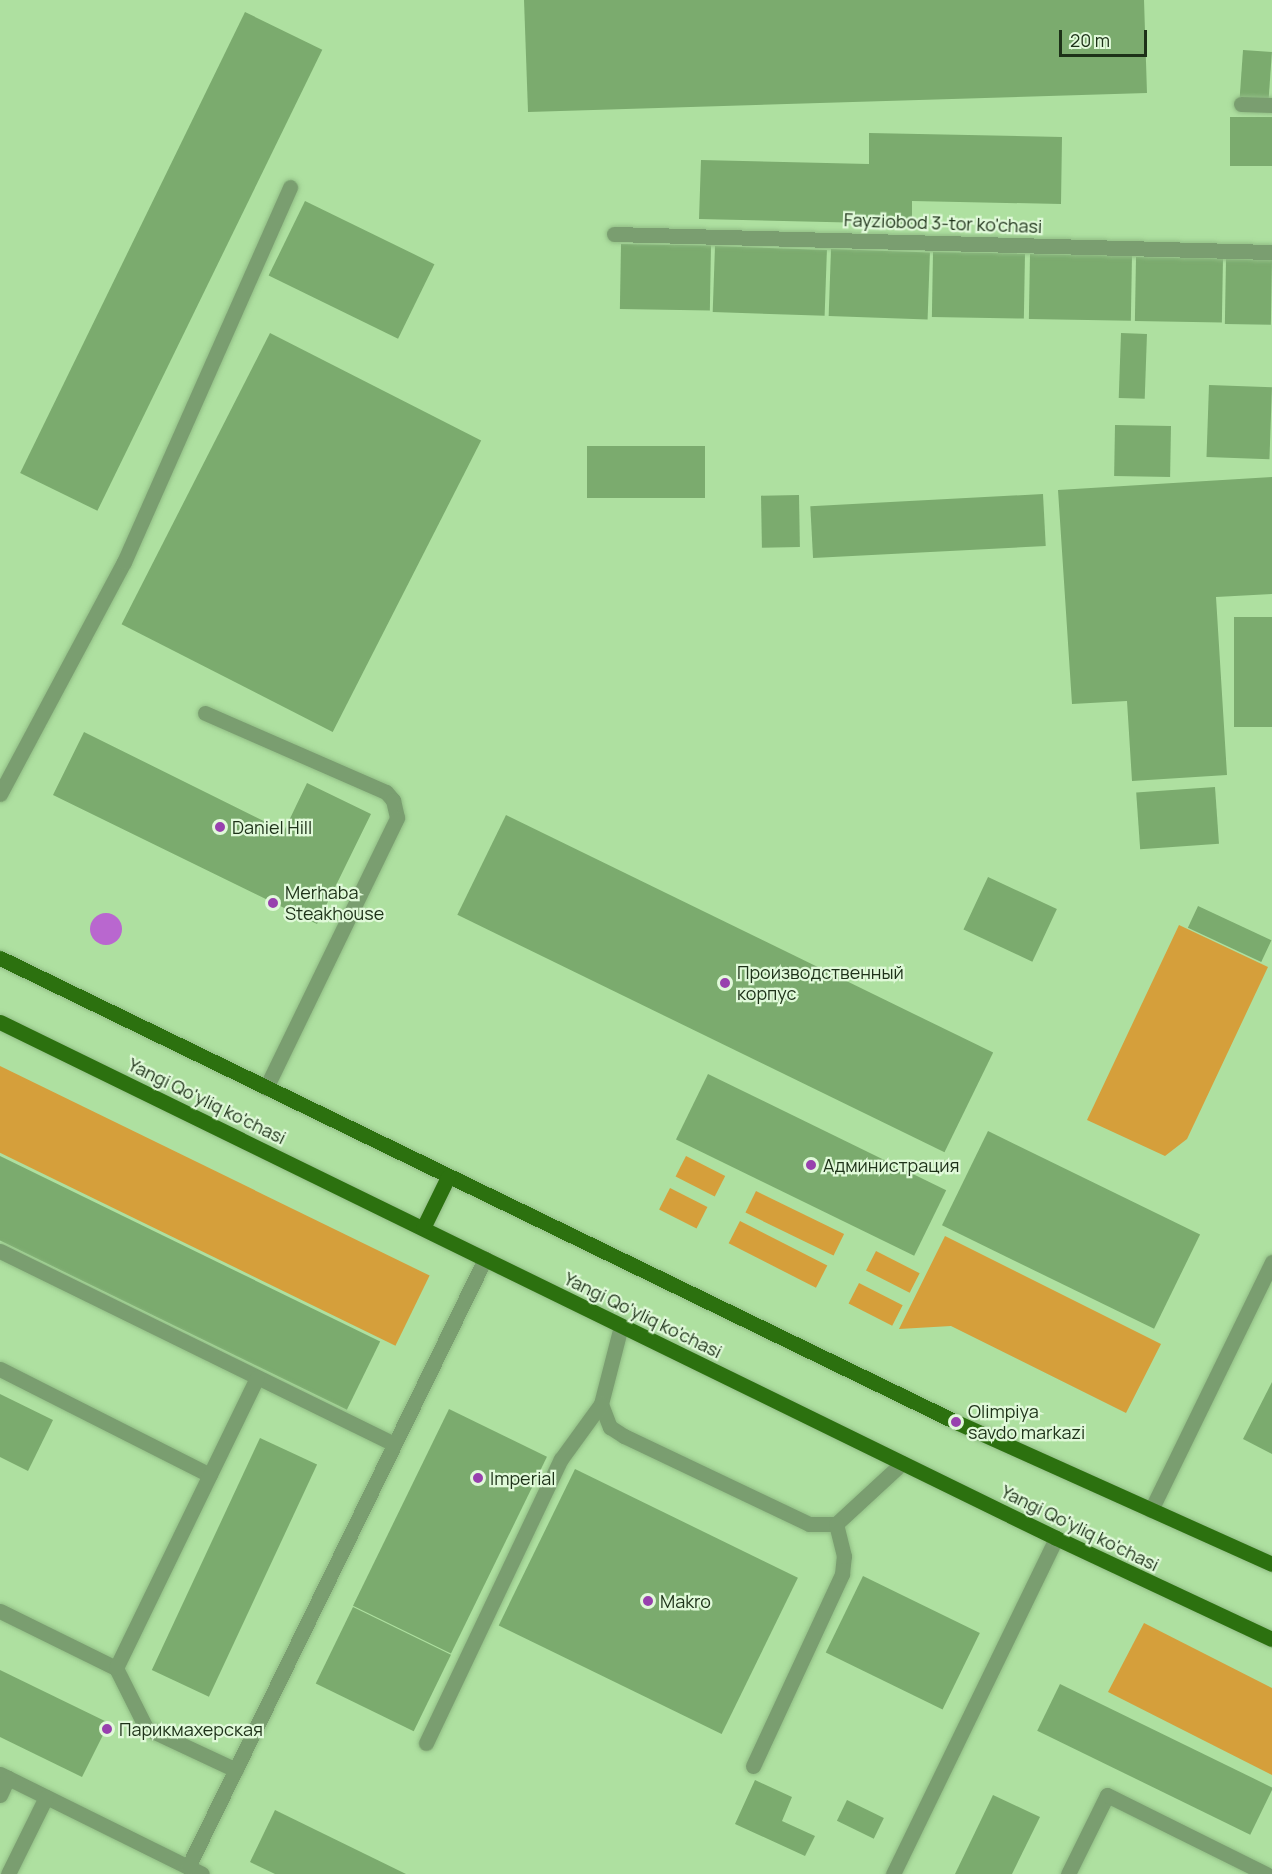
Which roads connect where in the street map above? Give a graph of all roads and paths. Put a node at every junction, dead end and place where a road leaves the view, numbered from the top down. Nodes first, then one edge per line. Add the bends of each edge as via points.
1 (1241, 104) dead end
2 (1272, 105) edge
3 (290, 187) dead end
4 (614, 234) dead end
5 (1272, 252) edge
6 (205, 713) dead end
7 (0, 794) edge
8 (0, 958) edge
9 (0, 1022) edge
10 (266, 1088) junction
11 (448, 1177) junction
12 (423, 1228) junction
13 (0, 1251) edge
14 (485, 1259) junction
15 (1272, 1262) edge
16 (621, 1326) junction
17 (0, 1368) edge
18 (257, 1377) junction
19 (601, 1404) junction
20 (392, 1443) junction
21 (902, 1463) junction
22 (210, 1475) junction
23 (1151, 1510) junction
24 (836, 1524) junction
25 (1056, 1538) junction
26 (1272, 1564) edge
27 (0, 1611) edge
28 (1272, 1639) edge
29 (116, 1668) junction
30 (426, 1743) dead end
31 (753, 1767) dead end
32 (236, 1770) junction
33 (4, 1776) edge
34 (0, 1795) edge
35 (46, 1797) junction
36 (195, 1871) edge
37 (8, 1874) edge
38 (893, 1874) edge
39 (1068, 1874) edge
40 (1266, 1874) edge

1 - 2 street
3 - 7 street via 124,562
4 - 5 street, Fayziobod 3-tor ko'chasi
6 - 10 street via 386,792 393,800 397,818
8 - 10 main road, Yangi Qo'yliq ko'chasi
9 - 12 main road, Yangi Qo'yliq ko'chasi
10 - 11 main road, Yangi Qo'yliq ko'chasi
11 - 12 main road
11 - 23 main road, Yangi Qo'yliq ko'chasi via 956,1422
12 - 14 main road, Yangi Qo'yliq ko'chasi
13 - 18 street
14 - 16 main road, Yangi Qo'yliq ko'chasi
14 - 20 street
15 - 23 street
16 - 19 street
16 - 21 main road, Yangi Qo'yliq ko'chasi
17 - 22 street
18 - 20 street
18 - 22 street
19 - 24 street via 610,1426 624,1436 809,1524
19 - 30 street via 561,1459
20 - 32 street
21 - 24 street
21 - 25 main road, Yangi Qo'yliq ko'chasi
22 - 29 street
23 - 26 main road, Yangi Qo'yliq ko'chasi
24 - 31 street via 844,1556 842,1574
25 - 28 main road, Yangi Qo'yliq ko'chasi
25 - 38 street
27 - 29 street
29 - 32 street via 146,1728
32 - 36 street
33 - 34 street
33 - 35 street
35 - 36 street
35 - 37 street
39 - 40 street via 1107,1796

